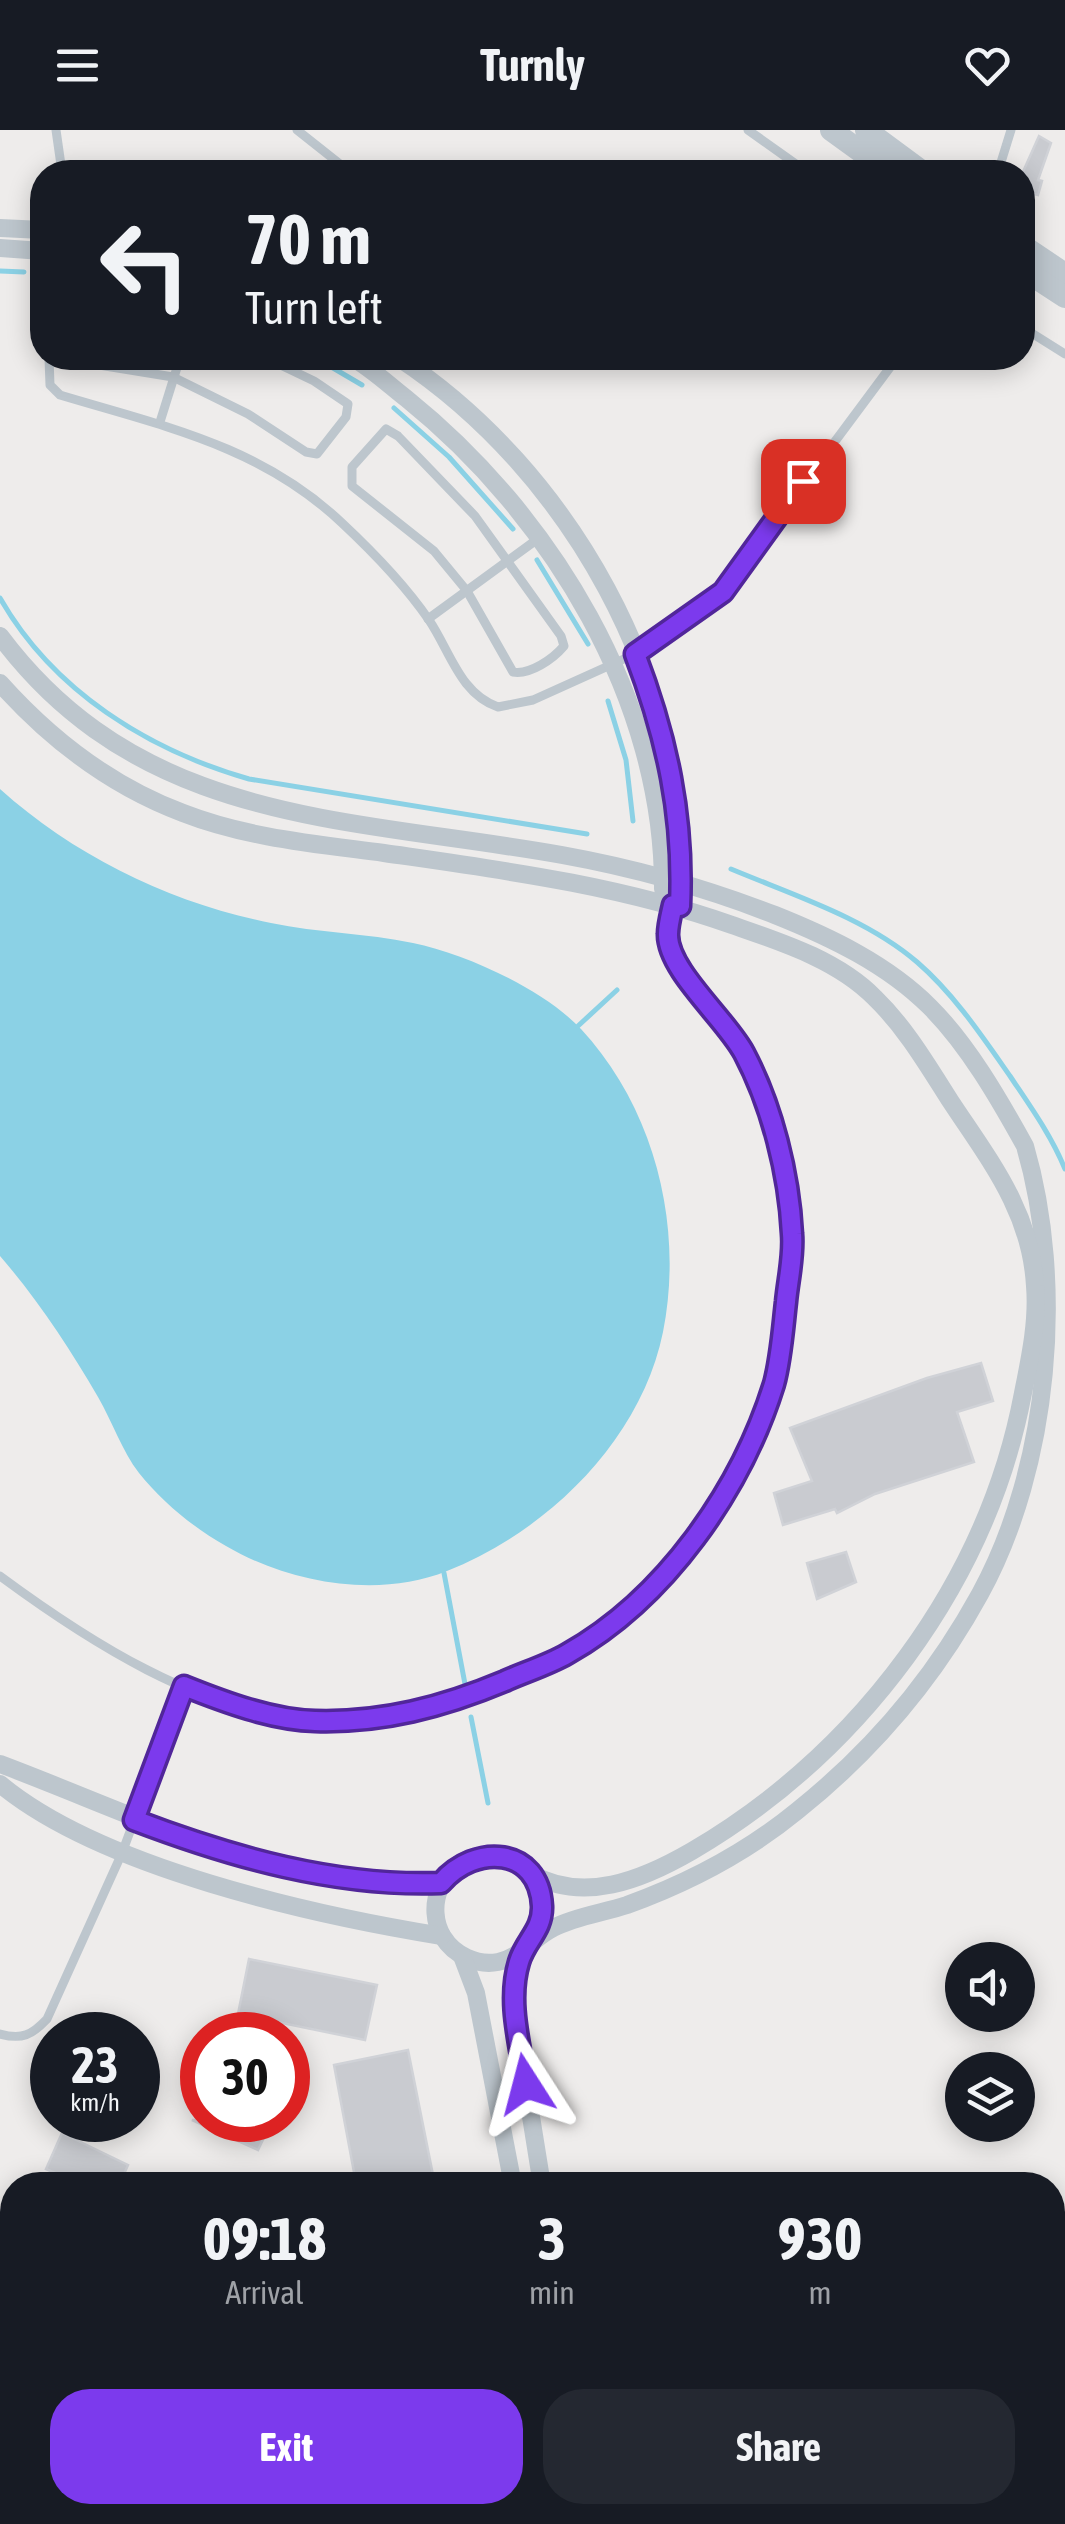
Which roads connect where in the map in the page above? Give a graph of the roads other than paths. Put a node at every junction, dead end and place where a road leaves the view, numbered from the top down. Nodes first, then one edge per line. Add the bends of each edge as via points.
1 (56, 130) edge
2 (297, 130) edge
3 (748, 130) edge
4 (831, 130) edge
5 (866, 130) edge
6 (1012, 130) edge
7 (60, 160) edge
8 (335, 160) edge
9 (790, 160) edge
10 (872, 160) edge
11 (907, 160) edge
12 (1002, 160) edge
13 (0, 228) edge
14 (30, 229) edge
15 (0, 248) edge
16 (30, 250) edge
17 (1035, 253) edge
18 (1065, 274) edge
19 (1035, 277) edge
20 (1065, 297) edge
21 (1035, 335) edge
22 (1065, 354) edge
23 (50, 370) edge
24 (134, 370) edge
25 (176, 370) edge
26 (291, 370) edge
27 (368, 370) edge
28 (415, 370) edge
29 (887, 370) edge
30 (174, 376) junction
31 (160, 422) junction
32 (540, 537) junction
33 (509, 560) junction
34 (467, 591) junction
35 (428, 619) junction
36 (0, 636) edge
37 (635, 654) junction
38 (612, 661) junction
39 (0, 684) edge
40 (672, 881) junction
41 (672, 904) junction
42 (0, 1576) edge
43 (184, 1686) junction
44 (0, 1764) edge
45 (0, 1784) edge
46 (134, 1820) junction
47 (122, 1853) junction
48 (528, 1872) junction
49 (441, 1883) junction
50 (442, 1936) junction
51 (528, 1945) junction
52 (462, 1956) junction
53 (0, 2034) edge
54 (511, 2172) edge
55 (540, 2172) edge

1 - 7 lane
2 - 8 lane
3 - 9 lane
4 - 10 street
5 - 11 street
6 - 12 lane
13 - 14 street
15 - 16 street
17 - 18 street
19 - 20 street
21 - 22 lane
23 - 31 lane via 50,385 60,395
24 - 30 lane
25 - 30 lane
26 - 30 lane via 348,404 346,417 317,454
27 - 32 street via 445,430
28 - 37 street via 482,425 537,483 586,550
29 - 37 lane via 723,592
30 - 31 lane
31 - 35 lane via 297,484 352,533
32 - 33 lane
32 - 38 street
33 - 34 lane
33 - 34 lane via 561,636 564,646 556,656 522,674 513,672
33 - 34 lane via 398,436 386,430 374,438 352,468 352,486 434,551
34 - 35 lane
35 - 38 lane via 469,688 498,707 533,700
36 - 40 street via 69,711 189,784 254,804 566,856
37 - 38 lane
37 - 40 street via 676,787
38 - 40 street via 654,790
39 - 41 street via 84,761 148,798 214,824 561,879
40 - 41 street
40 - 51 street via 840,943 901,982 954,1035 1017,1133 1048,1197 1061,1279 1049,1409 992,1571 920,1688 877,1736 794,1814 705,1872 562,1924
41 - 43 lane via 667,936 675,964 744,1052 767,1106 793,1236 774,1382 714,1512 644,1597 568,1654 466,1697 387,1719 311,1721
41 - 48 street via 791,947 858,981 915,1046 1003,1177 1023,1224 1036,1286 1035,1320 1014,1440 965,1564 904,1661 822,1754 748,1815 656,1871 590,1888 553,1886
42 - 43 lane via 52,1615
43 - 46 lane
44 - 46 street
45 - 47 street
46 - 47 lane
46 - 49 street via 292,1869 372,1882
47 - 50 street via 287,1905
47 - 53 lane via 47,2019 18,2039
48 - 49 street via 502,1856 483,1855 465,1860
48 - 51 street via 542,1907
49 - 50 street via 435,1901
50 - 52 street
51 - 52 street via 498,1962
51 - 55 street via 514,1988 515,2017
52 - 54 street via 480,2011

